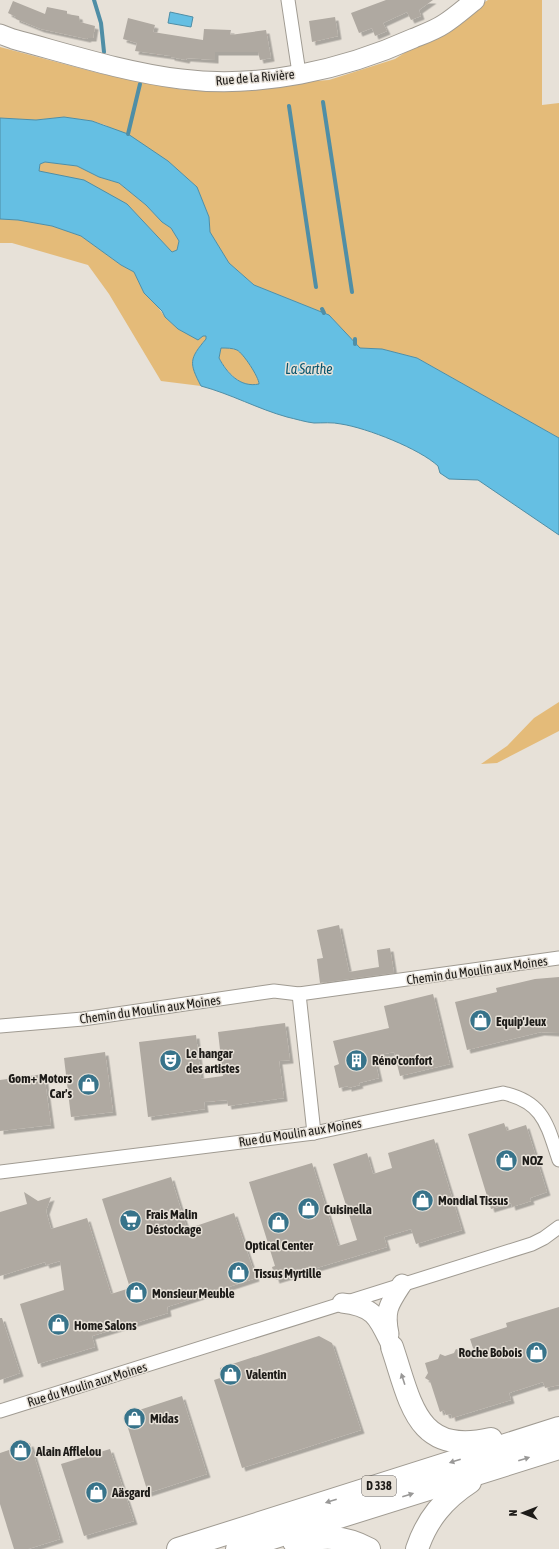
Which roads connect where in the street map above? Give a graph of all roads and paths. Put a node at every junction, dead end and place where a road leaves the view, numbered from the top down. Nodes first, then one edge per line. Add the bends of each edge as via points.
1 (288, 0) edge
2 (475, 0) edge
3 (0, 34) edge
4 (299, 73) junction
5 (559, 958) edge
6 (299, 994) junction
7 (0, 1026) edge
8 (314, 1133) junction
9 (559, 1160) edge
10 (0, 1172) edge
11 (559, 1227) edge
12 (402, 1284) junction
13 (342, 1303) junction
14 (392, 1347) junction
15 (0, 1411) edge
16 (559, 1417) edge
17 (559, 1428) edge
18 (559, 1448) edge
19 (488, 1470) junction
20 (188, 1546) edge
21 (174, 1549) edge
22 (237, 1549) edge
23 (266, 1549) edge
24 (370, 1549) edge
25 (417, 1549) edge

1 - 4 street
2 - 4 street, Rue de la Rivière via 444,24 380,54
3 - 4 street, Rue de la Rivière via 13,40 100,63 180,79 234,81
5 - 6 street, Chemin du Moulin aux Moines
6 - 7 street, Chemin du Moulin aux Moines via 274,991 83,1019
6 - 8 street
8 - 9 street, Rue du Moulin aux Moines via 503,1093 517,1096 541,1113
8 - 10 street, Rue du Moulin aux Moines
11 - 12 street, Rue du Moulin aux Moines via 532,1244
12 - 13 street, Rue du Moulin aux Moines
12 - 14 street via 387,1309
13 - 14 street via 360,1306 373,1314 380,1321
13 - 15 street, Rue du Moulin aux Moines
16 -> 14 highway via 478,1442 462,1443 447,1440 429,1430 413,1410
17 -> 20 highway, D 338
19 -> 18 highway, D 338
22 -> 19 highway, D 338
19 - 25 highway via 443,1502 430,1518
20 - 21 highway
23 - 24 highway via 315,1538 348,1539

